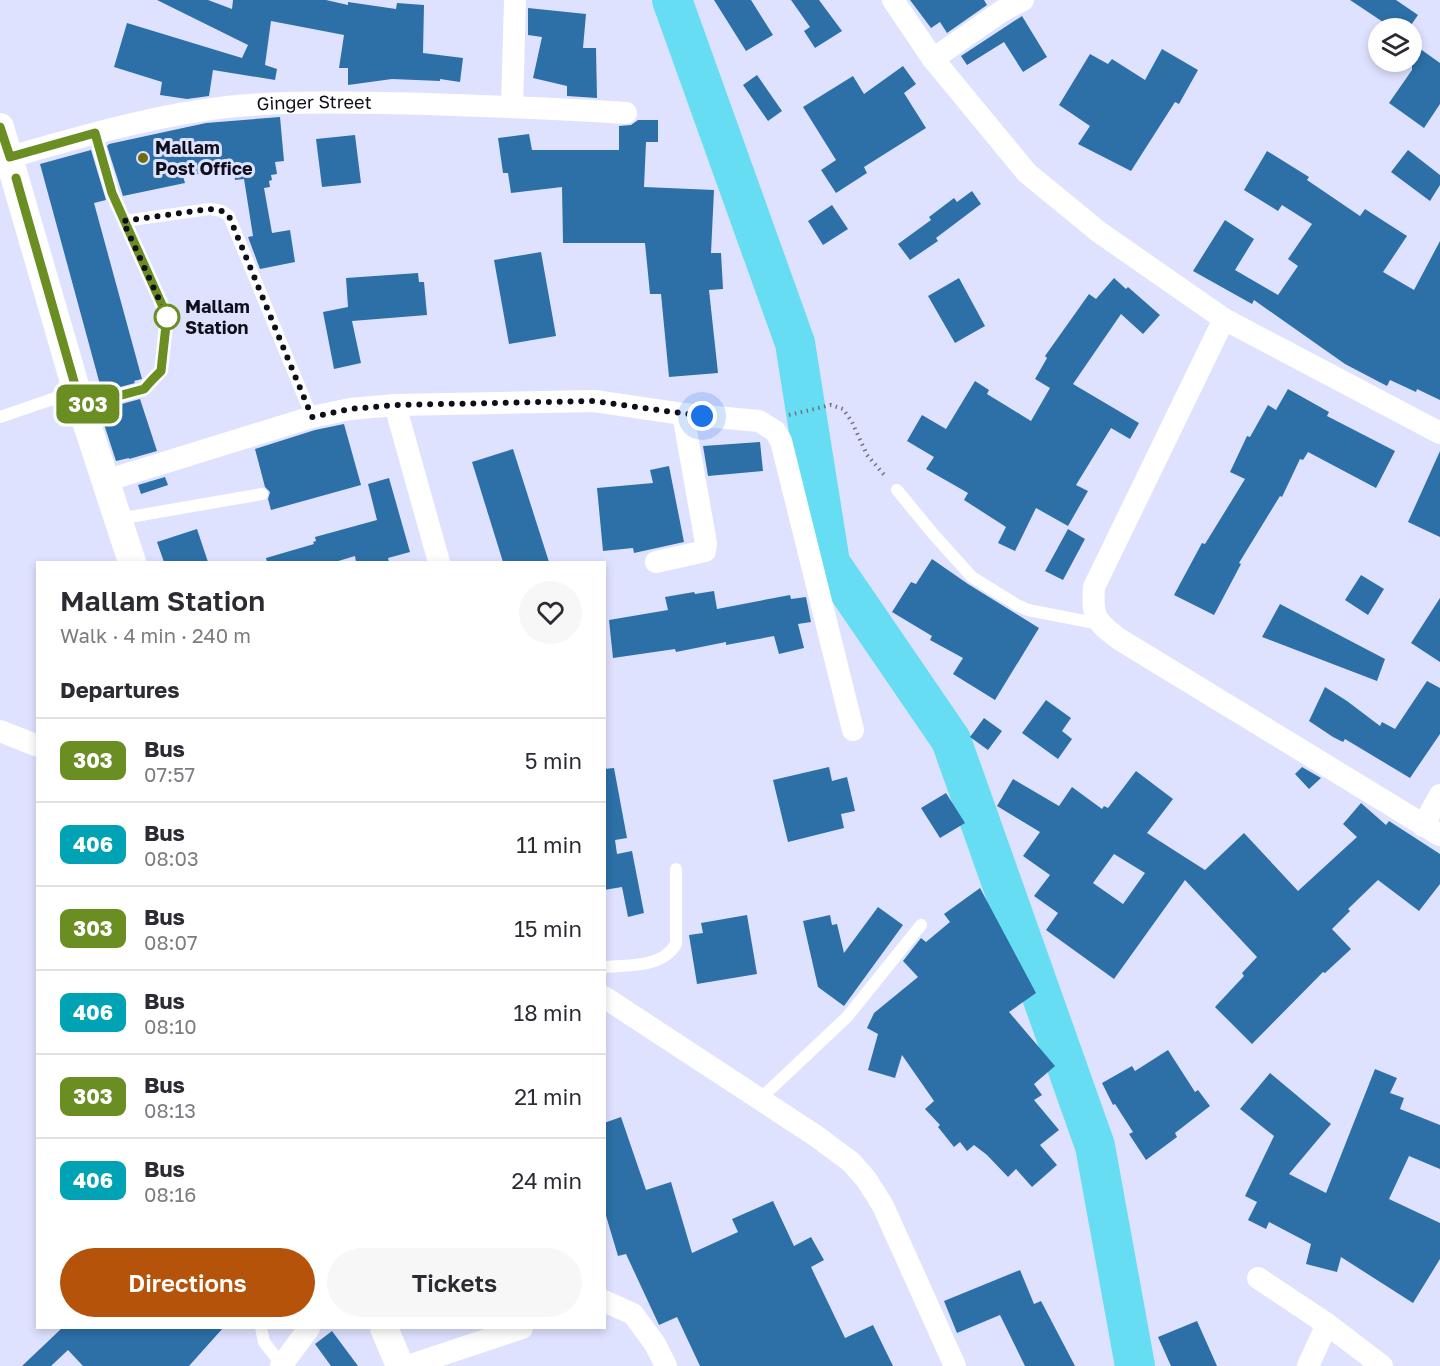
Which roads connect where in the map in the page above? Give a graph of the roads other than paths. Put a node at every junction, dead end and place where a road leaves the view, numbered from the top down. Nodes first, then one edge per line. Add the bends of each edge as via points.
1 (515, 0) edge
2 (893, 0) edge
3 (1023, 0) edge
4 (933, 59) junction
5 (512, 106) junction
6 (626, 113) dead end
7 (0, 127) edge
8 (95, 133) junction
9 (5, 160) edge
10 (123, 221) junction
11 (1224, 319) junction
12 (79, 399) junction
13 (395, 405) junction
14 (683, 414) junction
15 (0, 417) edge
16 (312, 417) junction
17 (1440, 433) edge
18 (105, 481) junction
19 (897, 490) road end
20 (262, 494) dead end
21 (118, 519) junction
22 (132, 561) edge
23 (439, 561) edge
24 (656, 562) dead end
25 (1100, 624) junction
26 (853, 730) dead end
27 (0, 731) edge
28 (36, 745) edge
29 (1440, 795) edge
30 (1432, 831) edge
31 (676, 869) dead end
32 (921, 925) dead end
33 (606, 967) edge
34 (606, 998) edge
35 (759, 1100) junction
36 (1258, 1278) dead end
37 (606, 1302) edge
38 (1327, 1324) junction
39 (261, 1329) edge
40 (308, 1329) edge
41 (384, 1329) edge
42 (519, 1329) edge
43 (281, 1365) edge
44 (400, 1366) edge
45 (408, 1366) edge
46 (666, 1366) edge
47 (955, 1366) edge
48 (1308, 1366) edge
49 (1382, 1366) edge

1 - 5 street
2 - 4 street
3 - 4 street
4 - 11 street via 1028,172 1099,232
5 - 6 street, Ginger Street
5 - 8 street, Ginger Street via 251,104
7 - 9 street
8 - 9 street, Ginger Street
8 - 10 lane
9 - 12 street
10 - 12 lane via 167,316 161,371 144,389
10 - 16 lane via 210,209 229,216
11 - 17 street
11 - 25 street via 1094,587 1093,607
12 - 15 lane
12 - 18 street
13 - 14 street via 594,401
13 - 16 street
13 - 23 street
14 - 24 street via 705,551
14 - 26 street via 759,421 775,431 781,441
16 - 18 street
18 - 21 street
19 - 25 lane via 972,576 1028,610
20 - 21 lane
21 - 22 street
25 - 30 street
27 - 28 street
29 - 30 street
31 - 33 lane via 676,945 670,954 652,962
32 - 35 lane via 847,1017
34 - 35 street
35 - 47 street via 816,1136 851,1162 866,1179 883,1206
36 - 38 street
37 - 46 street via 633,1314
38 - 48 street
38 - 49 street
39 - 43 lane via 264,1342
40 - 43 street
41 - 44 street
42 - 45 street

